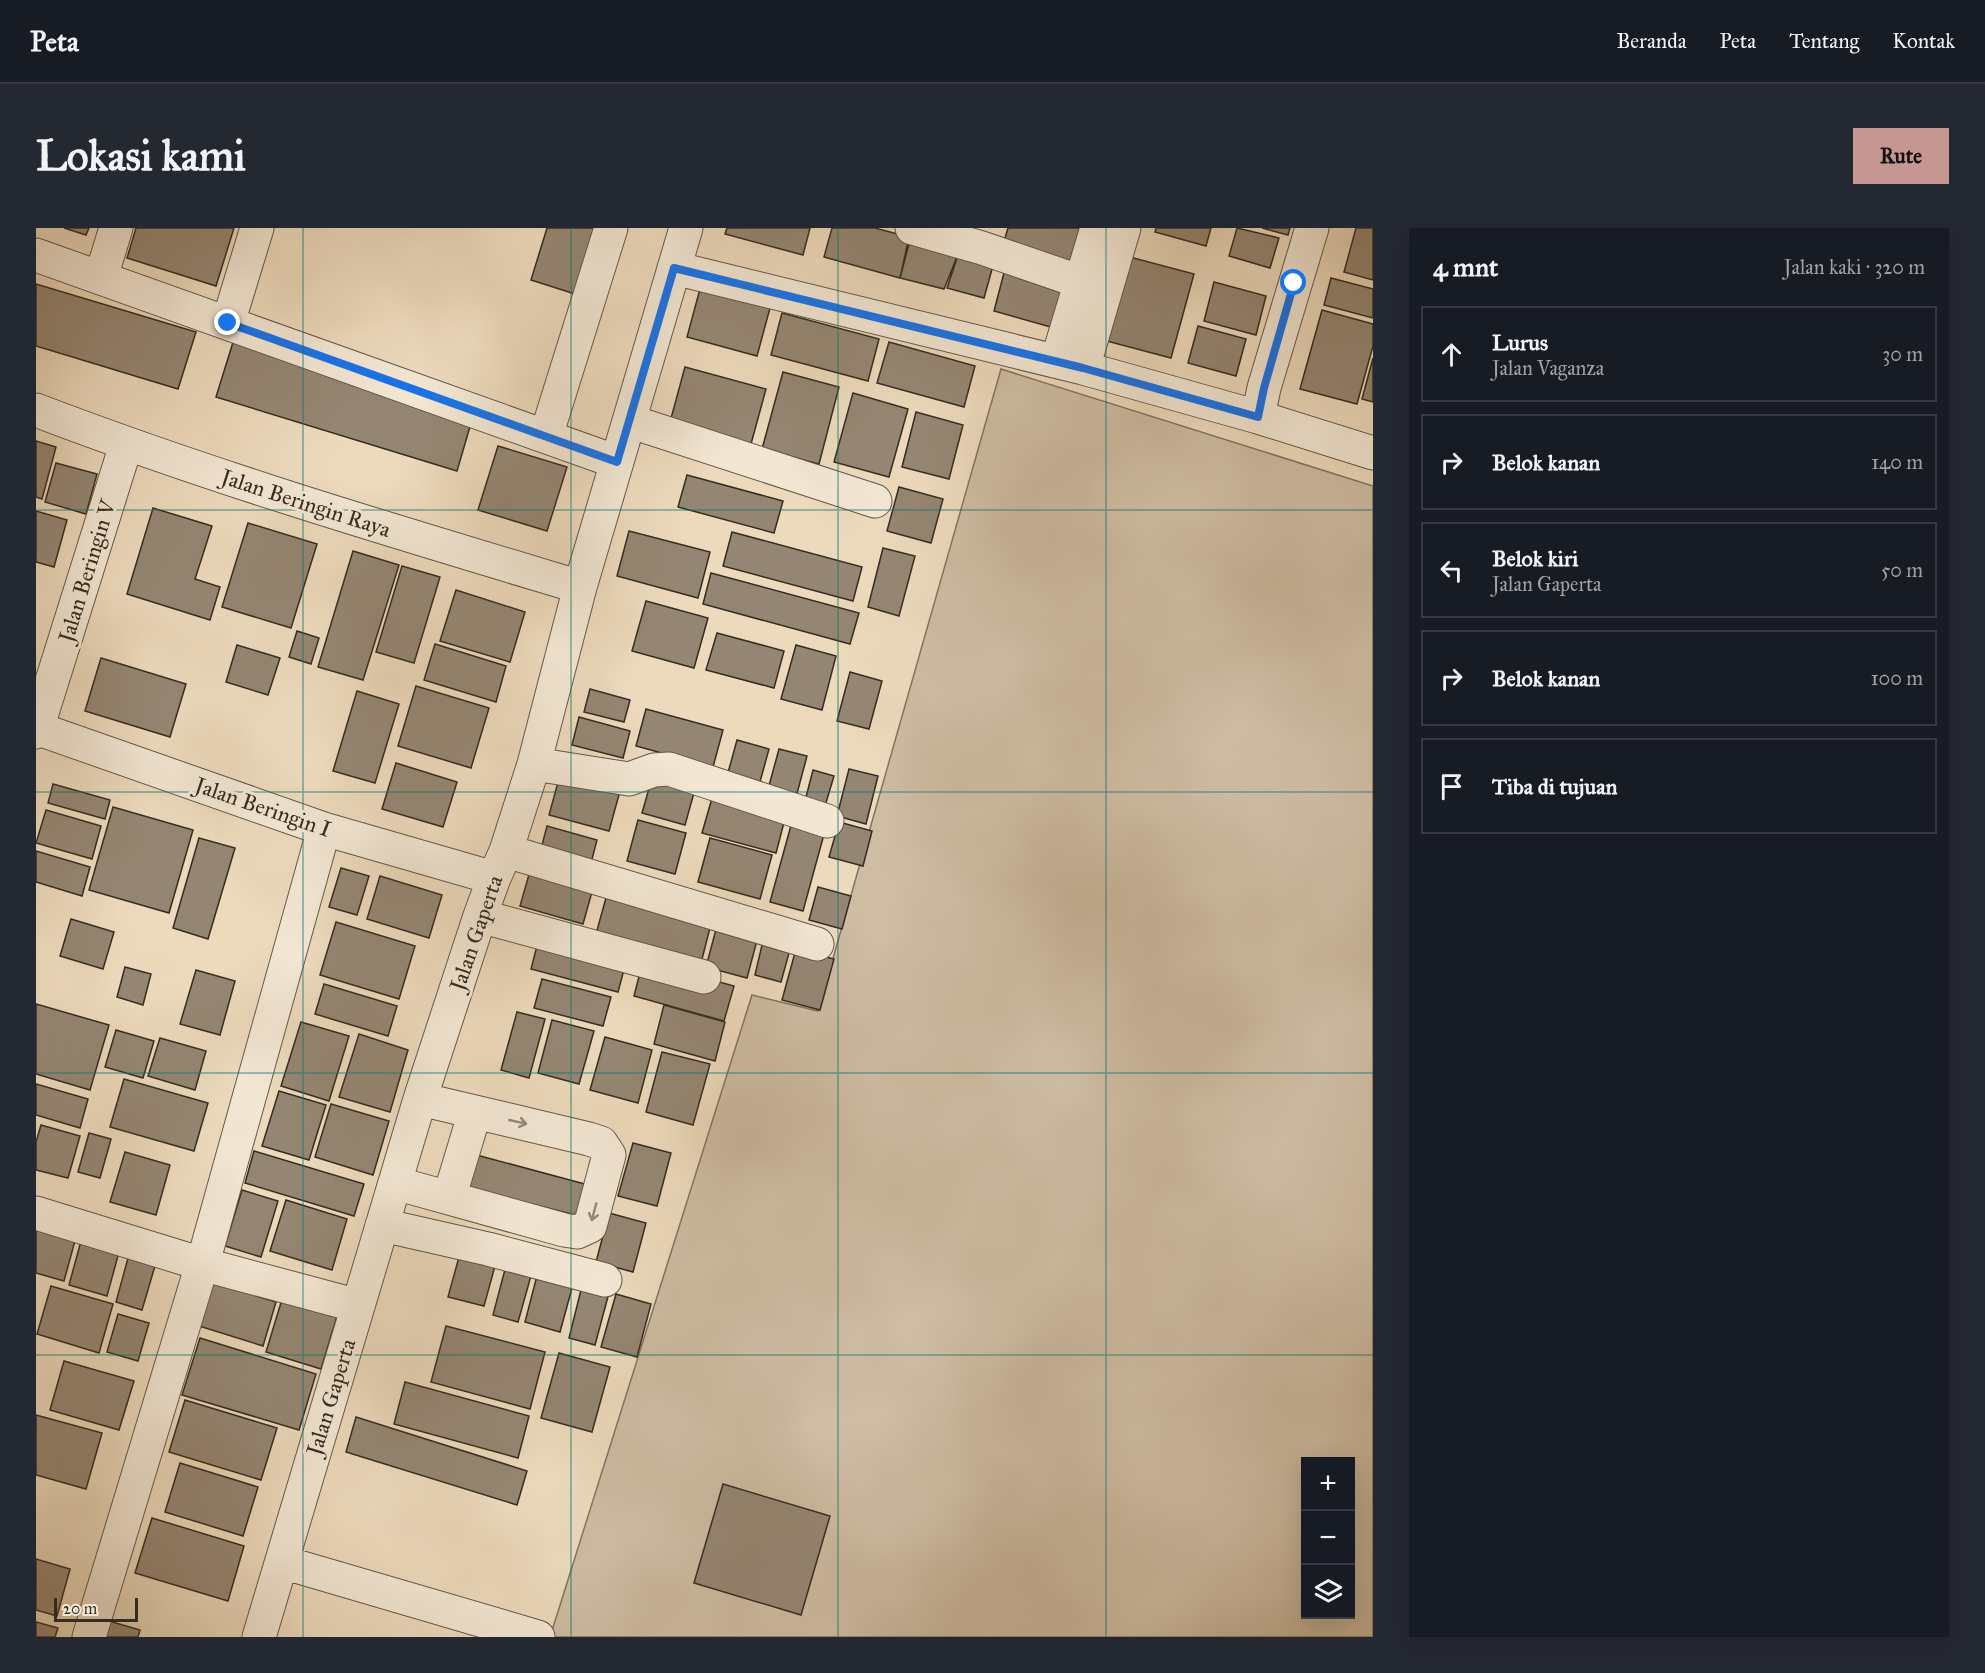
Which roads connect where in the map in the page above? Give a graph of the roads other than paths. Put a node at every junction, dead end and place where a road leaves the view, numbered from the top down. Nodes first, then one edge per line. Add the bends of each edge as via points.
1 (116, 228) edge
2 (257, 228) edge
3 (611, 228) edge
4 (686, 228) edge
5 (912, 228) edge
6 (1097, 228) edge
7 (1125, 228) edge
8 (1312, 228) edge
9 (36, 255) edge
10 (674, 268) junction
11 (101, 277) junction
12 (1081, 282) junction
13 (228, 323) junction
14 (1070, 364) junction
15 (36, 410) edge
16 (1258, 417) junction
17 (629, 421) junction
18 (546, 436) junction
19 (126, 444) junction
20 (1373, 453) edge
21 (617, 462) junction
22 (875, 501) dead end
23 (580, 587) junction
24 (36, 729) edge
25 (534, 764) junction
26 (827, 821) dead end
27 (324, 829) junction
28 (500, 865) junction
29 (480, 916) junction
30 (817, 944) dead end
31 (704, 977) dead end
32 (420, 1099) junction
33 (475, 1112) junction
34 (395, 1183) junction
35 (449, 1198) junction
36 (36, 1213) edge
37 (382, 1225) junction
38 (202, 1264) junction
39 (605, 1280) dead end
40 (358, 1306) junction
41 (282, 1562) junction
42 (89, 1637) edge
43 (259, 1637) edge
44 (538, 1637) edge

1 - 11 street
2 - 13 street
3 - 18 street
4 - 10 street, Jalan Gaperta
5 - 12 street
6 - 12 street
7 - 14 street
8 - 16 street
9 - 11 street
10 - 14 street
10 - 17 street, Jalan Gaperta
11 - 13 street
12 - 14 street
13 - 18 street
14 - 16 street
15 - 19 street, Jalan Beringin Raya
16 - 20 street
17 - 21 street, Jalan Gaperta
17 - 22 street
18 - 21 street
19 - 23 street, Jalan Beringin Raya
19 - 24 street, Jalan Beringin V
21 - 23 street, Jalan Gaperta
23 - 25 street, Jalan Gaperta
24 - 27 street, Jalan Beringin I
25 - 26 street via 629,779 669,769
25 - 28 street, Jalan Gaperta
27 - 28 street, Jalan Beringin I
27 - 38 street
28 - 29 street, Jalan Gaperta
28 - 30 street, Jalan Beringin I
29 - 31 street
29 - 32 street, Jalan Gaperta
32 - 33 street
32 - 34 street, Jalan Gaperta
33 - 35 street
33 -> 35 street via 601,1143 609,1155 590,1226 577,1232 564,1230
34 - 35 street
34 - 37 street, Jalan Gaperta
36 - 38 street
37 - 39 street
37 - 40 street, Jalan Gaperta
38 - 40 street
38 - 42 street
40 - 41 street, Jalan Gaperta
41 - 43 street, Jalan Gaperta
41 - 44 street

